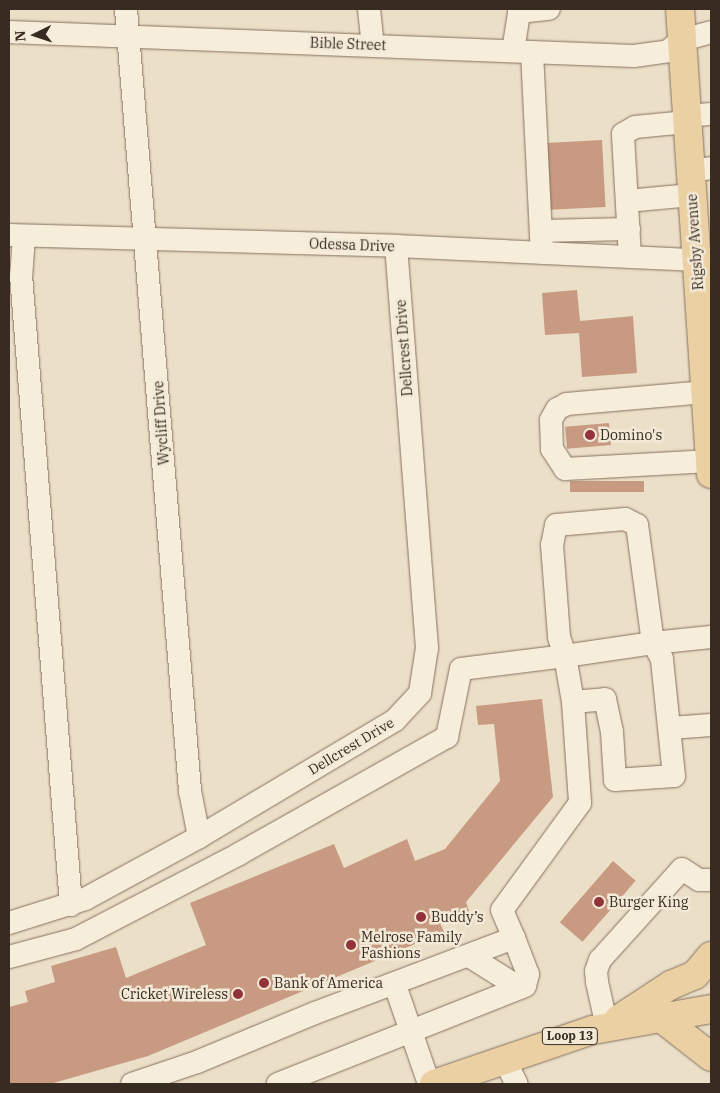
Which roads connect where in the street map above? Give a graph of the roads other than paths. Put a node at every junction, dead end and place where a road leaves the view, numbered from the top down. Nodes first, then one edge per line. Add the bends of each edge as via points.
1 (126, 9) edge
2 (369, 9) edge
3 (549, 9) edge
4 (680, 9) edge
5 (518, 10) edge
6 (9, 32) edge
7 (711, 32) edge
8 (129, 37) junction
9 (682, 40) junction
10 (373, 45) junction
11 (523, 51) junction
12 (695, 117) edge
13 (698, 178) edge
14 (627, 201) junction
15 (629, 229) junction
16 (541, 231) junction
17 (16, 235) edge
18 (146, 240) junction
19 (396, 246) junction
20 (542, 253) junction
21 (630, 257) junction
22 (696, 260) junction
23 (706, 332) edge
24 (708, 402) edge
25 (711, 466) edge
26 (711, 637) edge
27 (653, 643) junction
28 (565, 656) junction
29 (573, 702) junction
30 (711, 725) edge
31 (662, 728) junction
32 (199, 837) junction
33 (711, 880) edge
34 (71, 905) junction
35 (9, 923) edge
36 (514, 938) junction
37 (469, 956) junction
38 (711, 956) edge
39 (9, 957) edge
40 (395, 985) junction
41 (520, 988) junction
42 (711, 1009) edge
43 (660, 1017) junction
44 (607, 1027) junction
45 (412, 1032) junction
46 (711, 1057) edge
47 (504, 1059) junction
48 (166, 1079) edge
49 (132, 1084) edge
50 (278, 1084) edge
51 (428, 1084) edge
52 (434, 1084) edge
53 (517, 1084) edge

1 - 8 street, Wycliff Drive
2 - 10 street
3 - 5 street
4 - 9 main road, Rigsby Avenue
5 - 11 street
6 - 8 street, Bible Street
7 - 9 street, Bible Street
8 - 10 street, Bible Street
8 - 18 street, Wycliff Drive
9 - 11 street, Bible Street via 668,51 654,55
9 - 12 main road, Rigsby Avenue
10 - 11 street, Bible Street
11 - 16 street
12 - 13 main road, Rigsby Avenue
12 - 14 street via 626,130 623,134
13 - 14 street
13 - 22 main road, Rigsby Avenue
14 - 15 street
15 - 16 street
15 - 21 street
16 - 20 street
17 - 18 street, Odessa Drive
17 - 34 street
18 - 19 street, Odessa Drive
18 - 32 street, Wycliff Drive via 190,791
19 - 20 street, Odessa Drive
19 - 32 street, Dellcrest Drive via 427,648 420,693 395,720
20 - 21 street, Odessa Drive
21 - 22 street, Odessa Drive
22 - 23 main road, Rigsby Avenue
23 - 24 main road, Rigsby Avenue
24 - 25 main road, Rigsby Avenue
24 - 25 street via 567,404 557,409 552,420 552,449 565,469
26 - 27 street
27 - 28 street
27 - 28 street via 637,525 625,519 563,522 552,532 552,545 559,637
27 - 31 street via 662,659
28 - 29 street
28 - 39 street via 461,669 447,737 239,854 76,939
29 - 31 street via 608,694 615,780 674,776
29 - 36 street via 580,803 502,910
30 - 31 street
32 - 34 street, Dellcrest Drive
33 - 44 street via 699,880 682,869 600,960 597,982
34 - 35 street, Dellcrest Drive
36 - 37 street
36 - 41 street via 528,974 528,981
37 - 40 street
37 - 41 street
38 - 44 main road via 695,975 671,985
40 - 45 street
40 - 48 street
41 - 45 street
42 - 43 main road, Loop 13
43 - 44 main road, Loop 13
43 - 46 main road
44 - 47 main road, Loop 13
45 - 50 street
45 - 51 street
47 - 52 main road, Loop 13
47 - 53 street
48 - 49 street

